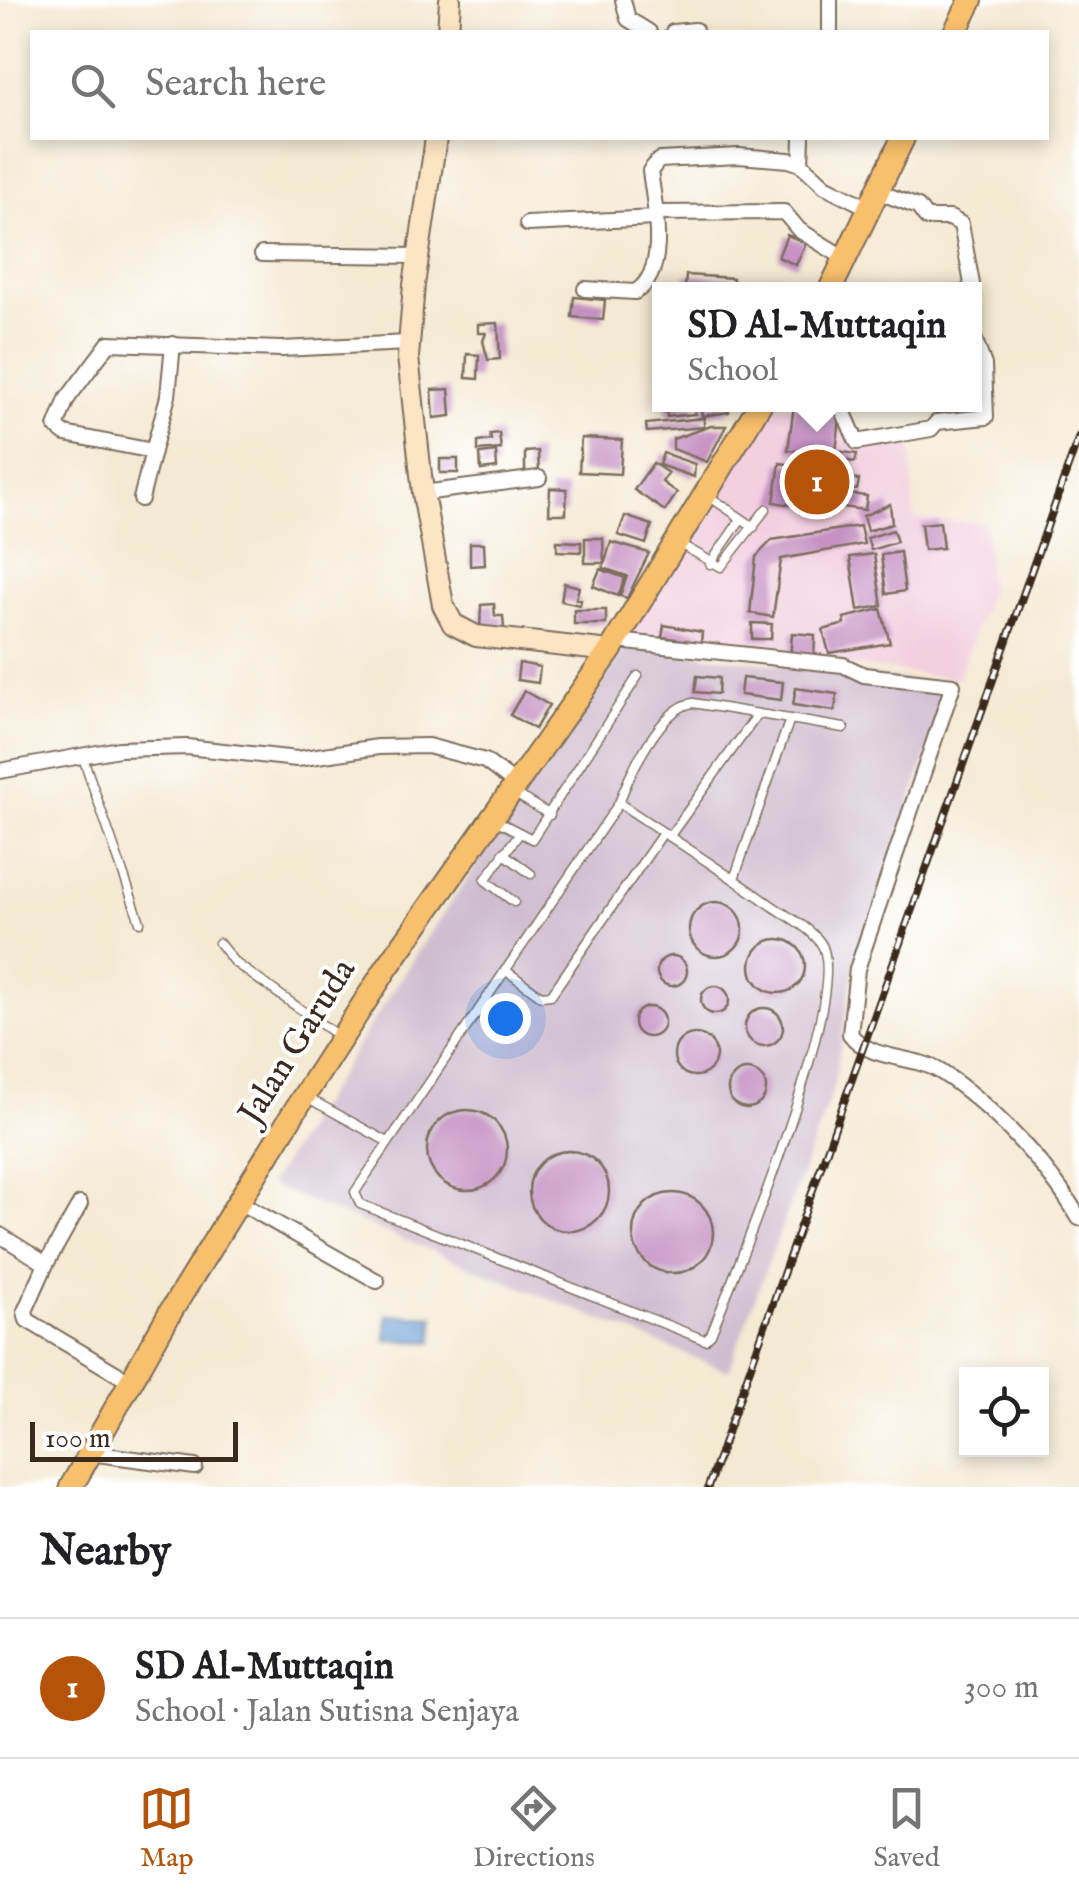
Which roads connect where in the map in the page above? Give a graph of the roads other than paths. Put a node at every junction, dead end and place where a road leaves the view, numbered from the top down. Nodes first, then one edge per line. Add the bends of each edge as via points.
1 (450, 0) edge
2 (623, 0) edge
3 (830, 0) edge
4 (971, 0) edge
5 (448, 30) edge
6 (644, 30) edge
7 (830, 30) edge
8 (956, 30) edge
9 (436, 140) edge
10 (802, 140) edge
11 (902, 140) edge
12 (802, 164) junction
13 (875, 201) junction
14 (656, 216) junction
15 (528, 224) dead end
16 (262, 254) dead end
17 (417, 256) junction
18 (846, 260) junction
19 (834, 282) edge
20 (972, 282) edge
21 (585, 289) dead end
22 (173, 344) junction
23 (409, 344) junction
24 (982, 360) edge
25 (755, 412) edge
26 (844, 412) edge
27 (153, 451) junction
28 (538, 478) dead end
29 (423, 493) junction
30 (707, 495) junction
31 (141, 499) dead end
32 (766, 509) dead end
33 (741, 519) junction
34 (754, 527) junction
35 (678, 543) junction
36 (710, 564) junction
37 (614, 646) junction
38 (638, 676) dead end
39 (758, 714) junction
40 (790, 719) junction
41 (844, 728) dead end
42 (82, 755) junction
43 (0, 771) edge
44 (515, 788) junction
45 (618, 804) junction
46 (550, 815) junction
47 (493, 819) junction
48 (520, 834) junction
49 (666, 835) junction
50 (503, 854) junction
51 (531, 874) dead end
52 (734, 879) junction
53 (514, 902) dead end
54 (140, 922) dead end
55 (218, 943) dead end
56 (505, 970) junction
57 (341, 1039) junction
58 (304, 1096) junction
59 (388, 1142) junction
60 (239, 1202) junction
61 (80, 1204) dead end
62 (1079, 1218) edge
63 (0, 1235) edge
64 (46, 1264) junction
65 (377, 1281) dead end
66 (129, 1382) junction
67 (90, 1453) junction
68 (195, 1467) dead end
69 (71, 1487) edge

1 - 5 main road
2 - 6 street via 633,25
3 - 7 street
4 - 8 main road
9 - 17 main road
10 - 12 street
11 - 13 main road
12 - 13 street via 824,186
12 - 14 street via 756,156 659,160 650,171
13 - 18 main road
13 - 20 street via 961,224
14 - 15 street
14 - 18 street via 784,212 804,234
14 - 21 street via 655,254 641,289
16 - 17 street
17 - 23 main road
18 - 19 main road
22 - 23 street
22 - 27 street
22 - 27 street via 109,344 56,420 65,434
23 - 29 main road
24 - 26 street via 986,418 937,422 931,429 857,442
25 - 30 main road, Jalan Garuda
27 - 31 street
28 - 29 street
29 - 37 main road via 443,605 458,628 486,638
30 - 33 lane
30 - 35 main road, Jalan Garuda
32 - 34 lane
33 - 34 lane
33 - 36 lane
34 - 36 lane via 725,566
35 - 36 lane
35 - 37 main road, Jalan Garuda
37 - 44 main road, Jalan Garuda
37 - 62 street via 843,665 864,675 954,685 857,970 849,1030 856,1042 930,1066 954,1082 1046,1170
38 - 46 lane
39 - 40 lane
39 - 45 lane via 693,703 675,709
39 - 49 lane
40 - 41 lane
40 - 52 lane
42 - 43 street
42 - 44 street via 187,747 297,759 428,746 485,761
42 - 54 lane
44 - 46 lane
44 - 47 main road, Jalan Garuda
45 - 49 lane
45 - 56 lane
46 - 48 lane via 532,839
47 - 48 lane
47 - 57 main road, Jalan Garuda
48 - 50 lane
49 - 52 lane
49 - 56 lane via 551,995 542,996
50 - 51 lane
50 - 53 lane via 486,883
52 - 59 lane via 818,940 827,962 820,1022 770,1188 708,1339 360,1204 355,1192
55 - 57 lane via 234,962
56 - 59 lane
57 - 58 main road, Jalan Garuda
58 - 59 lane
58 - 60 main road, Jalan Garuda
60 - 65 street
60 - 66 main road, Jalan Garuda
61 - 64 street
63 - 64 street
64 - 66 street via 26,1319
66 - 67 main road, Jalan Garuda
67 - 68 street
67 - 69 main road, Jalan Garuda

